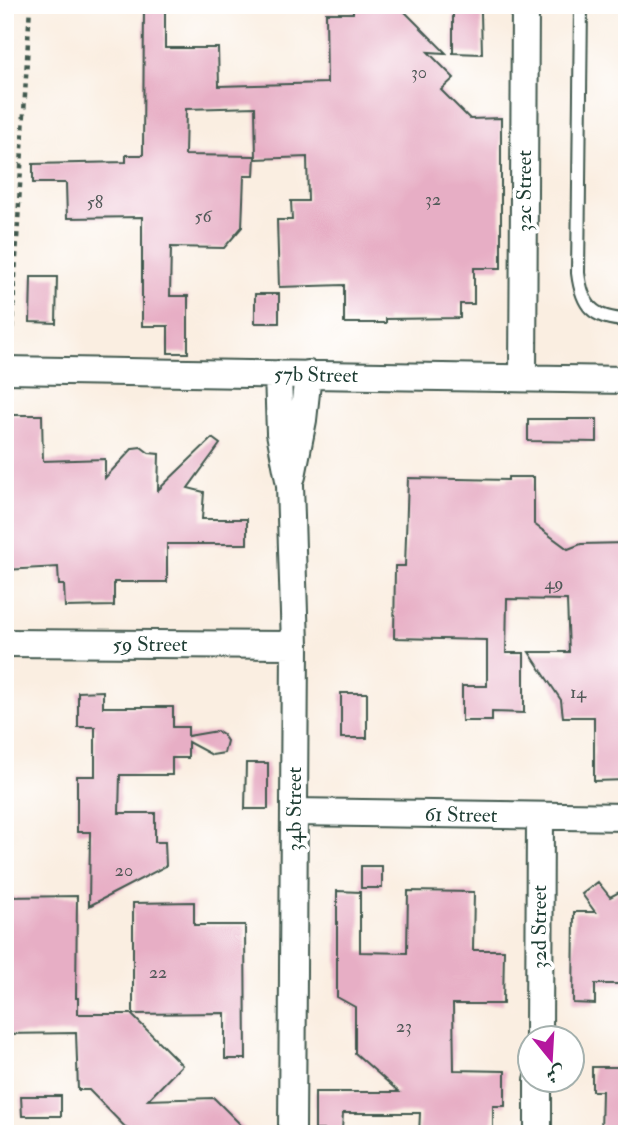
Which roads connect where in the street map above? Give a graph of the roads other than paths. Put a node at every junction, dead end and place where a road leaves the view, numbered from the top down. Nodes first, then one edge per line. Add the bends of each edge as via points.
1 (525, 5) edge
2 (581, 5) edge
3 (627, 320) edge
4 (7, 370) edge
5 (278, 374) junction
6 (308, 374) junction
7 (523, 378) junction
8 (627, 380) edge
9 (290, 485) junction
10 (5, 643) edge
11 (295, 645) junction
12 (294, 812) junction
13 (540, 816) junction
14 (627, 817) edge
15 (539, 1024) edge
16 (538, 1094) edge
17 (292, 1134) edge
18 (538, 1134) edge

1 - 7 street, 32c Street
2 - 3 lane via 580,288 585,303 597,314
4 - 5 street, 57b Street
5 - 6 street, 57b Street
5 - 9 street, 34b Street via 280,433
6 - 7 street, 57b Street
6 - 9 street, 34b Street
7 - 8 street, 57b Street
9 - 11 street, 34b Street
10 - 11 street, 59 Street
11 - 12 street, 34b Street
12 - 13 street, 61 Street
12 - 17 street, 34b Street
13 - 14 street, 61 Street
13 - 15 street, 32d Street
16 - 18 street

